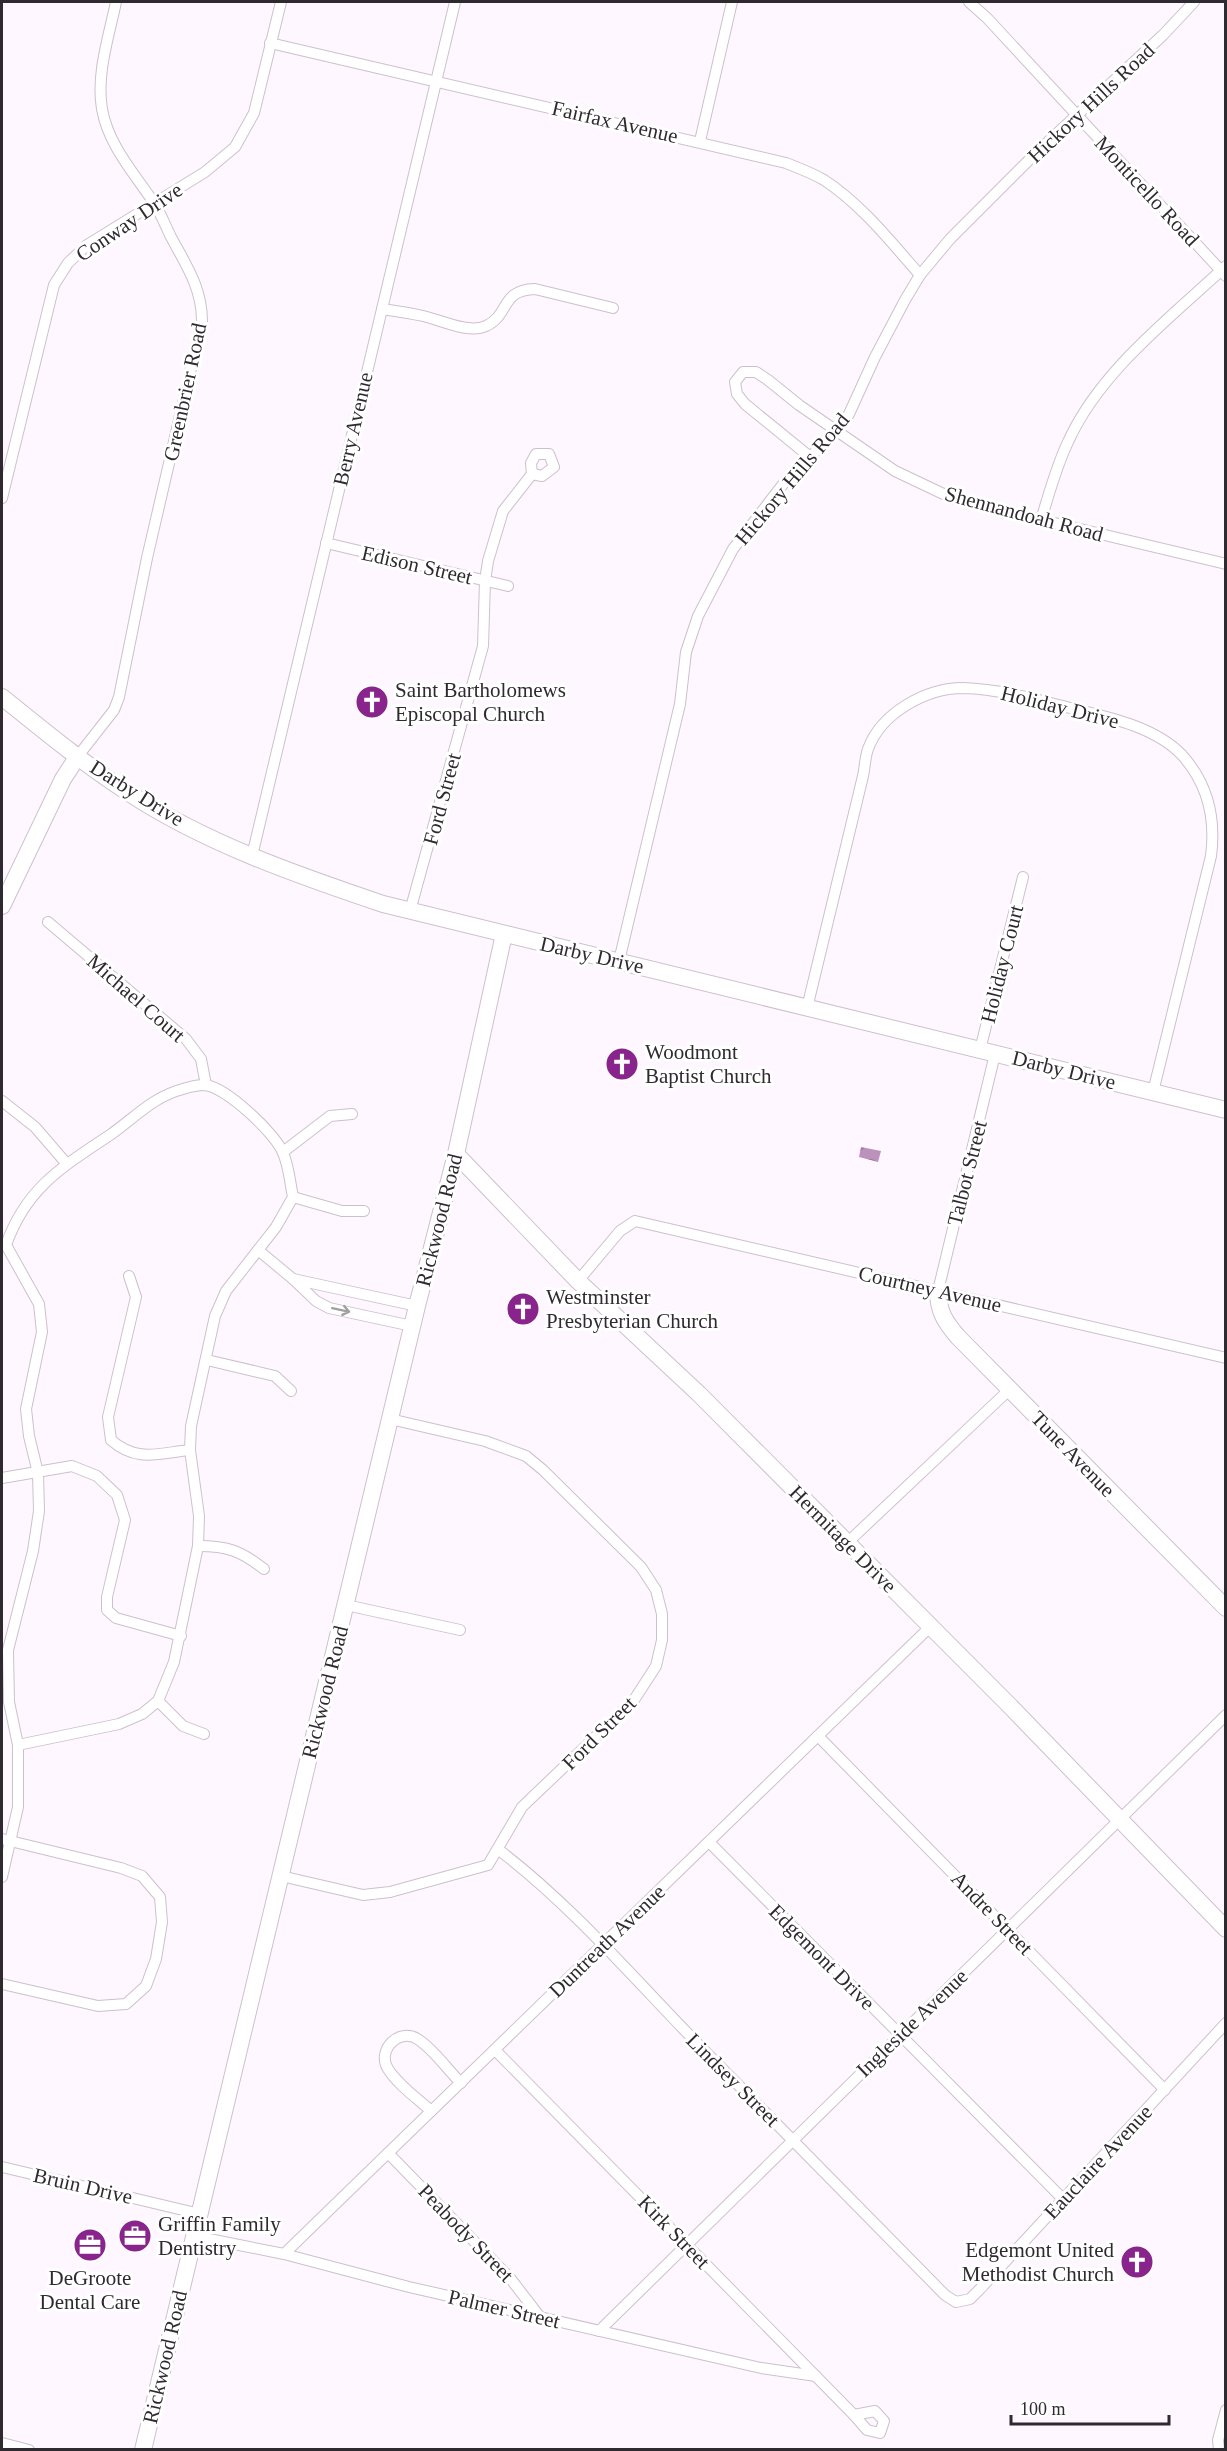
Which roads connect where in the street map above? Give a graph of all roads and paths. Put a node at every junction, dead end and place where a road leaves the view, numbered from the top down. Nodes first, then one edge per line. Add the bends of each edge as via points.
1 (117, 2) edge
2 (281, 2) edge
3 (455, 2) edge
4 (732, 2) edge
5 (969, 2) edge
6 (1194, 2) edge
7 (270, 43) junction
8 (437, 80) junction
9 (1077, 116) junction
10 (700, 141) junction
11 (154, 203) junction
12 (1224, 271) edge
13 (920, 275) junction
14 (613, 308) dead end
15 (382, 309) junction
16 (838, 430) junction
17 (810, 457) junction
18 (532, 474) dead end
19 (2, 498) edge
20 (1041, 520) junction
21 (326, 543) junction
22 (1226, 564) edge
23 (485, 581) junction
24 (508, 586) dead end
25 (2, 697) edge
26 (78, 756) junction
27 (252, 856) junction
28 (1023, 877) dead end
29 (2, 906) edge
30 (410, 911) junction
31 (48, 922) dead end
32 (504, 934) junction
33 (619, 962) junction
34 (807, 1008) junction
35 (988, 1052) junction
36 (206, 1085) junction
37 (1154, 1092) junction
38 (2, 1101) edge
39 (1226, 1110) edge
40 (352, 1114) dead end
41 (283, 1152) junction
42 (456, 1154) junction
43 (66, 1163) junction
44 (293, 1197) junction
45 (364, 1211) dead end
46 (4, 1246) edge
47 (258, 1250) junction
48 (129, 1276) dead end
49 (293, 1278) junction
50 (578, 1281) junction
51 (938, 1291) junction
52 (417, 1306) junction
53 (412, 1326) junction
54 (1226, 1358) edge
55 (207, 1360) junction
56 (1009, 1390) junction
57 (291, 1391) dead end
58 (390, 1419) junction
59 (190, 1450) junction
60 (38, 1473) junction
61 (2, 1478) edge
62 (847, 1543) junction
63 (198, 1546) junction
64 (264, 1569) dead end
65 (346, 1605) junction
66 (1226, 1608) edge
67 (930, 1627) junction
68 (460, 1630) dead end
69 (181, 1636) junction
70 (5, 1650) edge
71 (158, 1701) junction
72 (1226, 1715) edge
73 (204, 1734) dead end
74 (818, 1736) junction
75 (18, 1745) junction
76 (1120, 1818) junction
77 (6, 1840) edge
78 (709, 1842) junction
79 (499, 1850) junction
80 (281, 1876) junction
81 (2, 1877) edge
82 (1007, 1929) junction
83 (1226, 1929) edge
84 (604, 1944) junction
85 (2, 1984) edge
86 (1226, 2023) edge
87 (900, 2035) junction
88 (495, 2049) junction
89 (460, 2083) junction
90 (1165, 2090) junction
91 (431, 2111) junction
92 (793, 2140) junction
93 (388, 2153) junction
94 (2, 2167) edge
95 (1063, 2199) junction
96 (200, 2214) junction
97 (194, 2236) junction
98 (686, 2245) junction
99 (284, 2254) junction
100 (969, 2299) joint
101 (540, 2317) junction
102 (599, 2331) junction
103 (816, 2376) junction
104 (1226, 2410) edge
105 (854, 2415) dead end
106 (2, 2443) edge
107 (28, 2450) edge
108 (143, 2450) edge
109 (1219, 2450) edge

1 - 11 street, Greenbrier Road via 101,73 102,111 116,146
2 - 7 street, Conway Drive
3 - 8 street, Berry Avenue
4 - 10 street
5 - 9 street, Monticello Road
6 - 9 street, Hickory Hills Road
7 - 8 street, Fairfax Avenue
7 - 11 street, Conway Drive via 254,112 235,147 210,168
8 - 10 street, Fairfax Avenue
8 - 15 street, Berry Avenue
9 - 12 street, Monticello Road
9 - 13 street, Hickory Hills Road via 968,220
10 - 13 street, Fairfax Avenue via 786,163 822,179 852,203
11 - 19 street, Conway Drive via 87,245 68,263 54,285
11 - 26 street, Greenbrier Road via 201,295 202,321 119,697 114,710
12 - 20 street via 1103,386 1068,441
13 - 16 street, Hickory Hills Road
14 - 15 street via 522,289 486,326 473,328
15 - 21 street, Berry Avenue
16 - 17 street, Hickory Hills Road
16 - 17 street, Shennandoah Road via 756,372 743,372 735,382 737,394
16 - 20 street, Shennandoah Road via 906,478 954,499
17 - 33 street, Hickory Hills Road via 787,479 738,542 698,616 686,652 680,704
18 - 23 street, Ford Street via 503,512
20 - 22 street, Shennandoah Road
21 - 23 street, Edison Street
21 - 27 street, Berry Avenue
23 - 24 street, Edison Street
23 - 30 street, Ford Street via 483,646
25 - 26 main road, Darby Drive
26 - 27 main road, Darby Drive via 129,794
26 - 29 main road
27 - 30 main road, Darby Drive
28 - 35 street, Holiday Court
30 - 32 main road, Darby Drive
31 - 36 street, Michael Court via 186,1039 201,1059
32 - 33 main road, Darby Drive
32 - 42 main road, Rickwood Road
33 - 34 main road, Darby Drive
34 - 35 main road, Darby Drive
34 - 37 street, Holiday Drive via 867,751 881,728 911,702 947,690 993,691 1060,705 1125,723 1161,738 1190,765 1209,799 1214,825 1211,856
35 - 37 main road, Darby Drive
35 - 51 street, Talbot Street
36 - 41 street via 237,1101
36 - 43 street via 160,1097
37 - 39 main road, Darby Drive
38 - 43 street via 35,1127
40 - 41 street via 330,1116
41 - 44 street
42 - 50 main road, Hermitage Drive
42 - 52 main road, Rickwood Road
43 - 46 street via 24,1208
44 - 45 street via 342,1211
44 - 47 street
46 - 60 street via 39,1304 42,1332 26,1409
47 - 49 street
47 - 55 street via 226,1291 215,1316
48 - 59 street via 136,1297 108,1417 111,1440 123,1451 136,1455
49 - 52 street
49 -> 53 street via 315,1301 329,1308
50 - 51 street, Courtney Avenue via 620,1231 635,1221
50 - 62 main road, Hermitage Drive via 699,1394
51 - 54 street, Courtney Avenue
51 - 56 main road, Tune Avenue via 944,1320
52 - 53 main road, Rickwood Road
53 - 58 main road, Rickwood Road
55 - 57 street via 274,1376
55 - 59 street via 191,1426
56 - 62 street
56 - 66 main road, Tune Avenue
58 - 65 main road, Rickwood Road
58 - 79 street, Ford Street via 485,1441 526,1456 641,1567 656,1590 662,1614 662,1640 656,1666 634,1700 522,1808
59 - 63 street via 199,1516
60 - 61 street
60 - 69 street via 72,1466 97,1476 117,1495 124,1520 107,1610 116,1618
60 - 70 street via 39,1511 33,1551
62 - 67 main road, Hermitage Drive
63 - 64 street via 244,1554
63 - 69 street
65 - 68 street
65 - 80 main road, Rickwood Road
67 - 74 street, Duntreath Avenue
67 - 76 main road, Hermitage Drive
69 - 71 street
70 - 75 street via 9,1702
71 - 73 street via 183,1726
71 - 75 street via 142,1714 119,1724
72 - 76 street, Ingleside Avenue
74 - 78 street, Duntreath Avenue
74 - 82 street, Andre Street
75 - 77 street via 18,1807
76 - 82 street, Ingleside Avenue
76 - 83 main road, Hermitage Drive
77 - 81 street
77 - 85 street via 142,1876 160,1897 162,1922 156,1959 146,1986 126,2004 98,2006
78 - 84 street, Duntreath Avenue
78 - 87 street, Edgemont Drive
79 - 80 street, Ford Street via 488,1865 390,1892 363,1895
79 - 84 street, Lindsey Street via 534,1877
80 - 96 main road, Rickwood Road
82 - 87 street, Ingleside Avenue
82 - 90 street, Andre Street
84 - 88 street, Duntreath Avenue
84 - 92 street, Lindsey Street
86 - 90 street, Eauclaire Avenue
87 - 92 street, Ingleside Avenue
87 - 95 street, Edgemont Drive
88 - 89 street, Duntreath Avenue
88 - 98 street, Kirk Street
89 - 91 street, Duntreath Avenue
89 - 91 street via 418,2039 406,2035 393,2040 385,2052 386,2067
90 - 95 street, Eauclaire Avenue
91 - 93 street, Duntreath Avenue
92 - 98 street, Ingleside Avenue
92 - 100 street, Lindsey Street via 945,2295 956,2302
93 - 99 street, Duntreath Avenue
93 - 101 street, Peabody Street via 510,2278
94 - 96 street, Bruin Drive
95 - 100 street, Eauclaire Avenue
96 - 97 main road, Rickwood Road
97 - 99 street, Palmer Street
97 - 108 main road, Rickwood Road
98 - 102 street, Ingleside Avenue
98 - 103 street, Kirk Street
99 - 101 street, Palmer Street
101 - 102 street, Palmer Street
102 - 103 street, Palmer Street via 761,2368
103 - 105 street, Kirk Street
104 - 109 street
106 - 107 street

